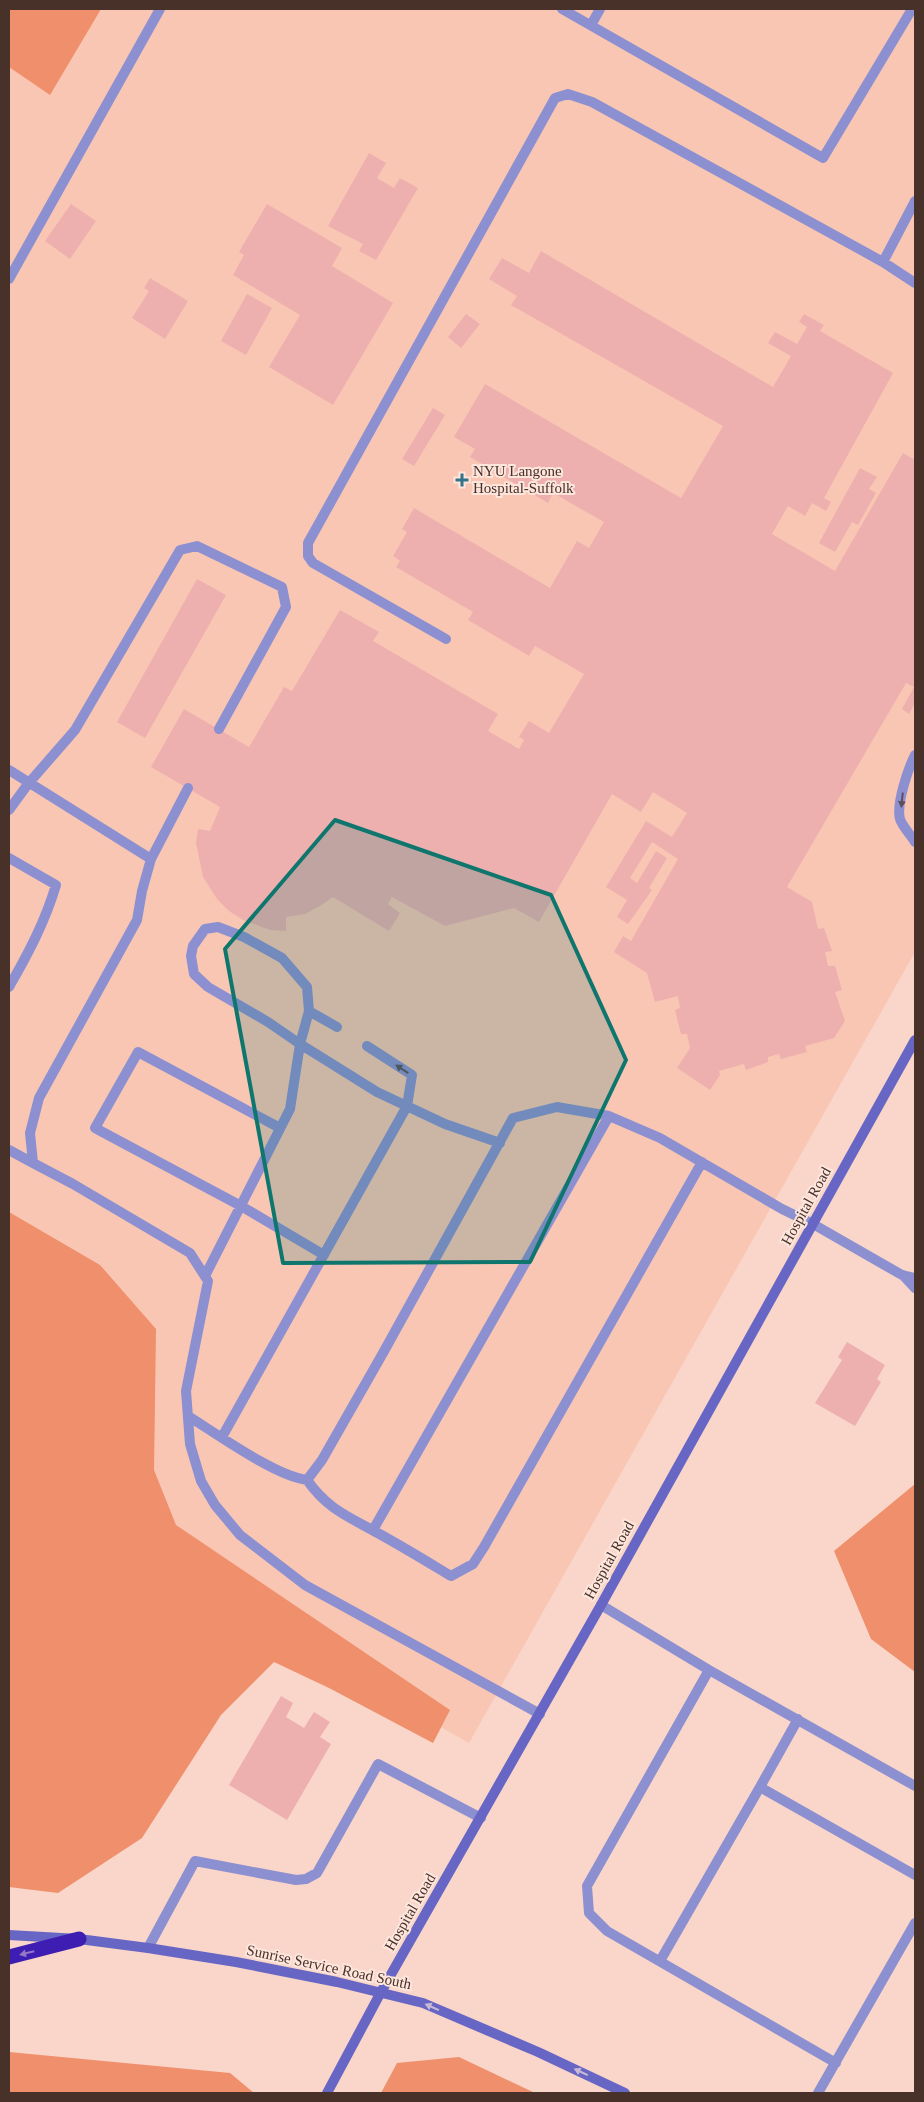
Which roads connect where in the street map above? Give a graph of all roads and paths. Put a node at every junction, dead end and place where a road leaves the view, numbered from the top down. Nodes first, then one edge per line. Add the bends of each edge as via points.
1 (160, 9) edge
2 (562, 9) edge
3 (600, 9) edge
4 (912, 9) edge
5 (591, 25) junction
6 (915, 201) edge
7 (883, 262) junction
8 (9, 279) edge
9 (915, 284) edge
10 (446, 639) dead end
11 (219, 729) dead end
12 (915, 755) edge
13 (9, 770) edge
14 (28, 784) junction
15 (188, 788) dead end
16 (9, 810) edge
17 (915, 842) edge
18 (9, 858) edge
19 (151, 859) junction
20 (9, 987) edge
21 (309, 1011) junction
22 (337, 1027) dead end
23 (915, 1040) edge
24 (300, 1044) junction
25 (367, 1046) dead end
26 (407, 1106) junction
27 (609, 1116) junction
28 (280, 1128) junction
29 (500, 1143) junction
30 (9, 1150) edge
31 (702, 1162) junction
32 (33, 1163) junction
33 (241, 1206) junction
34 (813, 1224) junction
35 (324, 1255) junction
36 (902, 1275) junction
37 (205, 1276) junction
38 (915, 1278) edge
39 (915, 1288) edge
40 (188, 1416) junction
41 (222, 1437) junction
42 (307, 1480) junction
43 (373, 1530) junction
44 (601, 1605) junction
45 (709, 1670) junction
46 (540, 1714) junction
47 (798, 1719) junction
48 (915, 1786) edge
49 (760, 1787) junction
50 (481, 1818) junction
51 (915, 1875) edge
52 (915, 1923) edge
53 (9, 1936) edge
54 (79, 1940) junction
55 (148, 1948) junction
56 (9, 1957) edge
57 (660, 1961) junction
58 (381, 1992) junction
59 (836, 2063) junction
60 (327, 2093) edge
61 (625, 2093) edge
62 (818, 2093) edge

1 - 8 street
2 - 5 street
3 - 5 street
4 - 5 street via 823,158
6 - 7 street
7 - 9 street
7 - 10 street via 592,102 568,94 555,98 308,543 308,556 313,563
11 - 14 street via 286,607 282,586 197,546 180,550 75,730
12 -> 17 street via 902,794 900,819
13 - 14 street
14 - 16 street
14 - 19 street
15 - 19 street
18 - 20 street via 56,885 50,907
19 - 32 street via 137,920 39,1098 30,1132
21 - 22 street
21 - 24 street
21 - 24 street via 306,987 282,958 218,927 205,929 192,946 194,974 208,987
23 - 34 street, Hospital Road
24 - 26 street via 377,1092
24 - 28 street via 290,1109
26 -> 25 street via 412,1075
26 - 29 street via 445,1124
26 - 35 street
27 - 29 street via 557,1107 513,1118
27 - 31 street via 660,1138
27 - 43 street
28 - 33 street
28 - 33 street via 138,1052 95,1128
29 - 42 street via 322,1460
30 - 32 street
31 - 34 street
31 - 43 street via 473,1564 452,1576
32 - 37 street via 190,1253
33 - 35 street
33 - 37 street
34 - 36 street
34 - 44 street, Hospital Road
35 - 41 street
36 - 38 street
36 - 39 street
37 - 40 street via 208,1281 186,1391
40 - 41 street
40 - 46 street via 190,1444 201,1481 214,1506 240,1535 306,1585
41 - 42 street via 295,1478
42 - 43 street via 317,1495 344,1516
44 - 45 street
44 - 46 street, Hospital Road
45 - 47 street
45 - 57 street via 587,1886 589,1912 607,1930
46 - 50 street, Hospital Road
47 - 48 street
47 - 49 street
49 - 51 street
49 - 57 street
50 - 55 street via 378,1764 317,1873 296,1880 195,1861
50 - 58 street, Hospital Road
52 - 59 street
53 - 54 street, Sunrise Service Road South
54 - 55 street, Sunrise Service Road South
54 -> 56 highway
55 - 58 street, Sunrise Service Road South via 236,1962
57 - 59 street
58 - 60 street, Hospital Road
61 -> 58 street, Sunrise Service Road South via 423,2003
59 - 62 street

